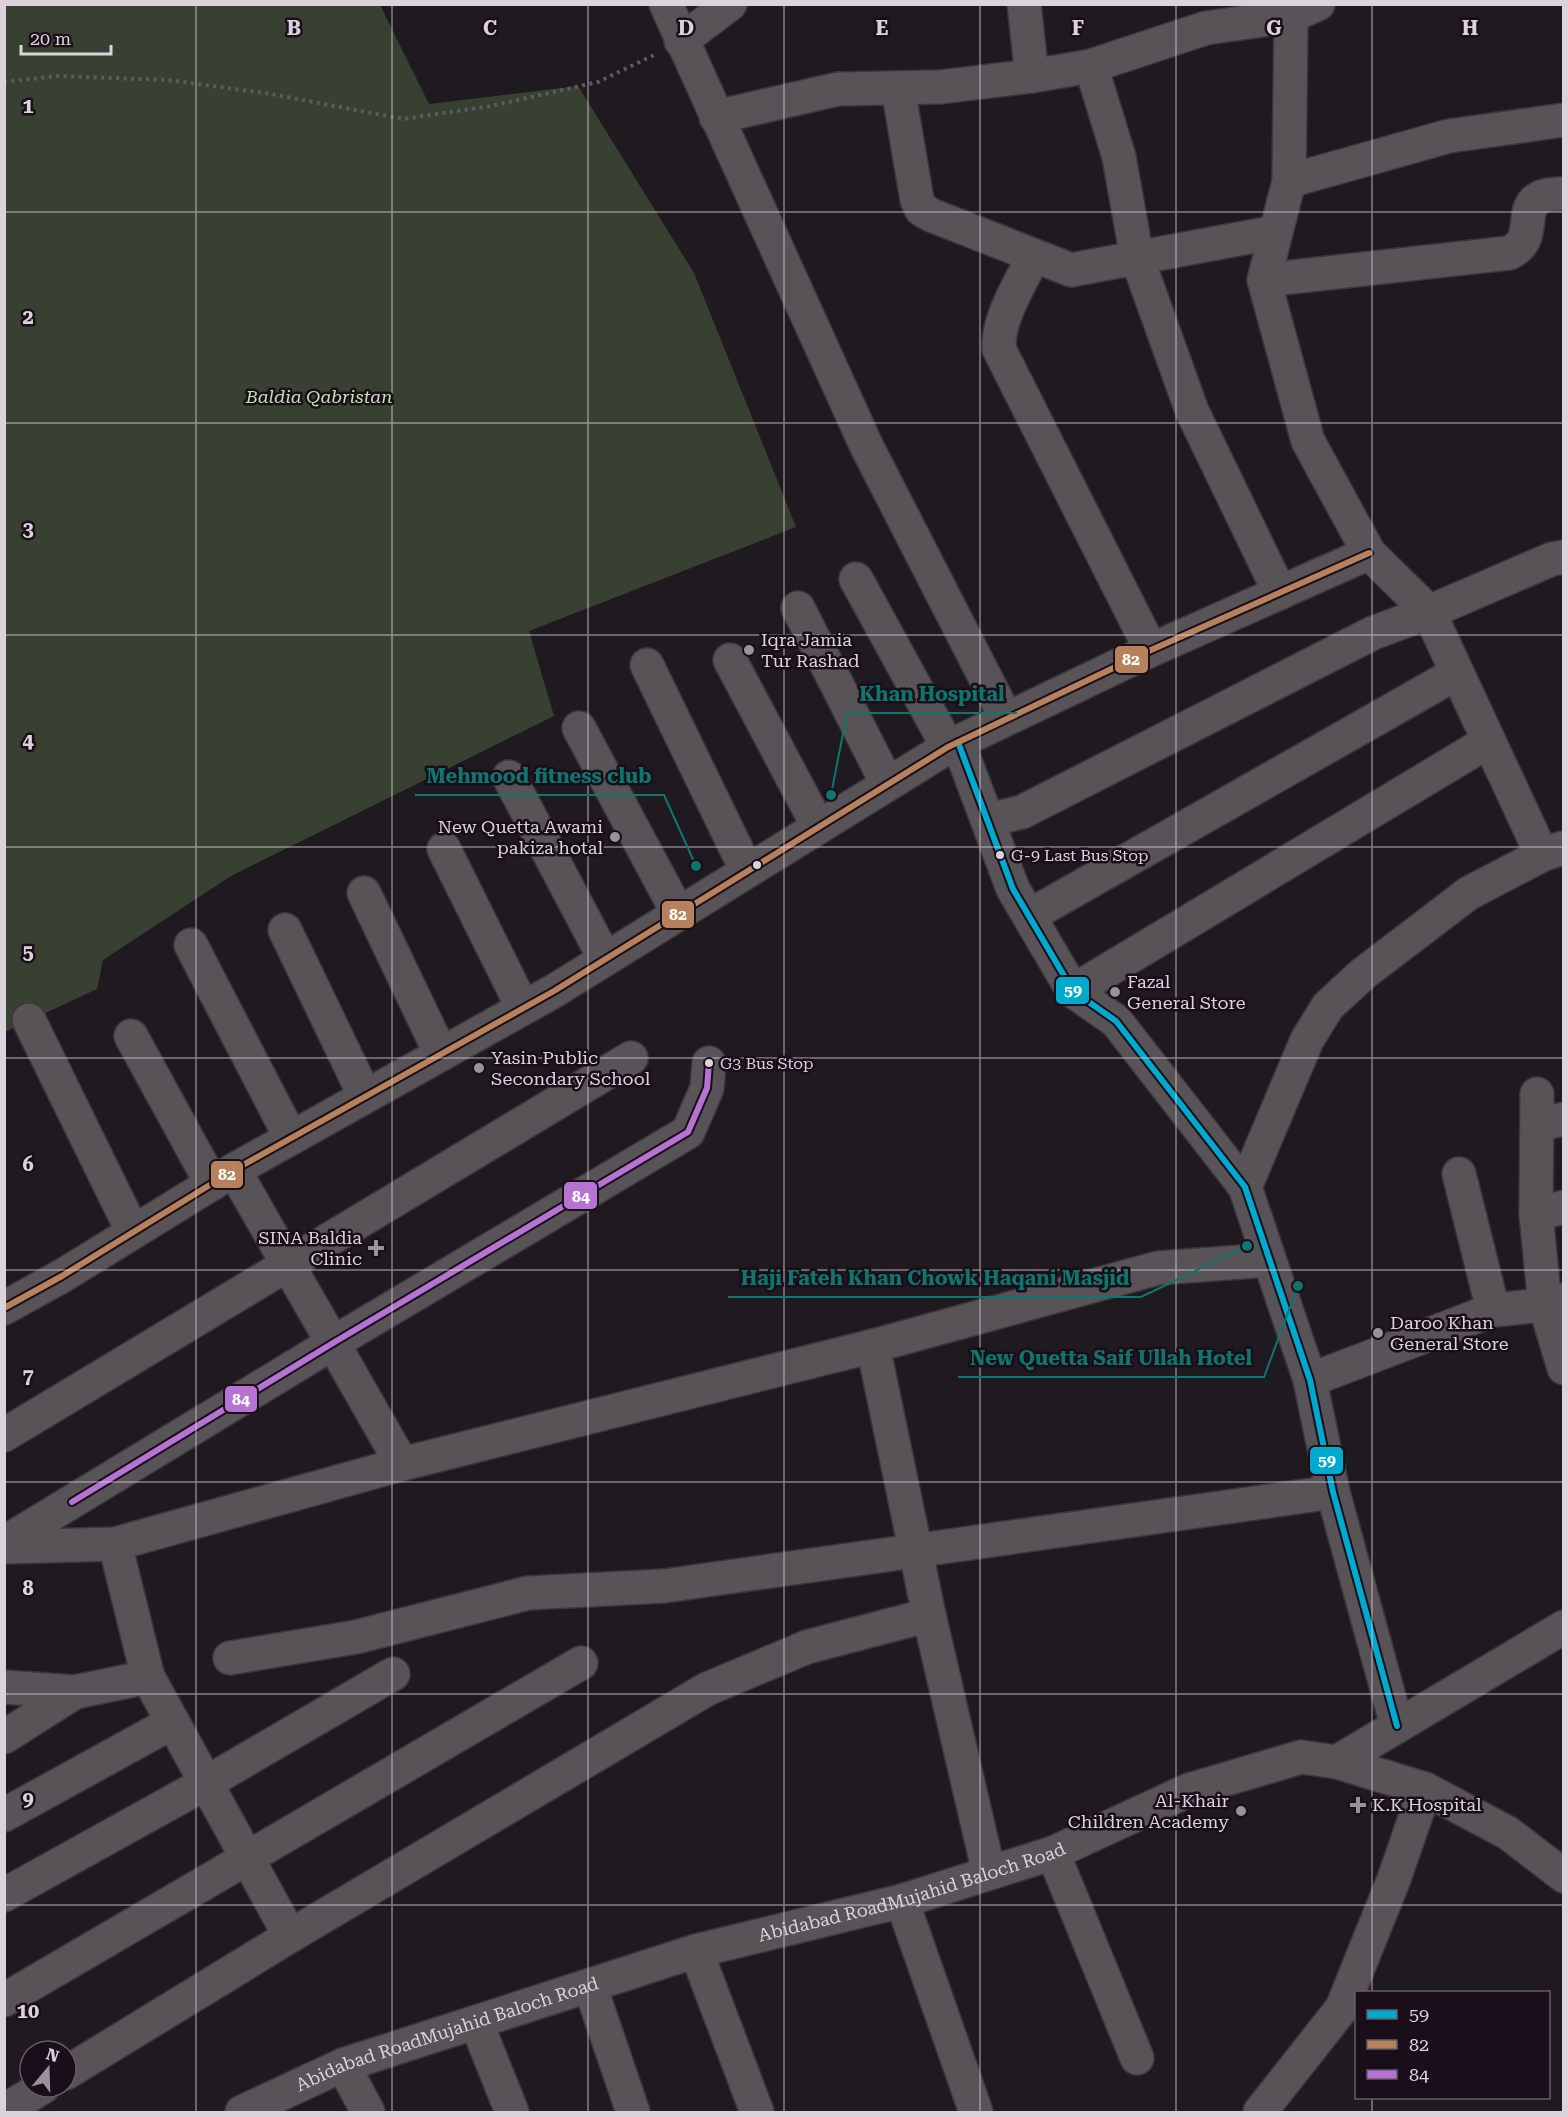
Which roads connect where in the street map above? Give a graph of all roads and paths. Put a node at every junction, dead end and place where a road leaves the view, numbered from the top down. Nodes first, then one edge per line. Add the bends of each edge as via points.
1 (666, 4) edge
2 (730, 4) edge
3 (1024, 4) edge
4 (1304, 10) edge
5 (681, 41) junction
6 (1091, 66) junction
7 (1032, 76) junction
8 (4, 82) edge
9 (898, 88) junction
10 (716, 117) junction
11 (1563, 120) edge
12 (1288, 181) junction
13 (1563, 194) edge
14 (1276, 232) junction
15 (1034, 256) junction
16 (1137, 258) junction
17 (1263, 280) junction
18 (1369, 553) junction
19 (1563, 557) edge
20 (856, 579) dead end
21 (1280, 593) junction
22 (798, 608) dead end
23 (1429, 612) junction
24 (1151, 650) junction
25 (730, 660) dead end
26 (647, 665) dead end
27 (1457, 674) junction
28 (1006, 718) junction
29 (579, 728) dead end
30 (1489, 741) junction
31 (953, 745) junction
32 (509, 777) dead end
33 (887, 783) junction
34 (988, 820) junction
35 (818, 826) junction
36 (444, 849) dead end
37 (1553, 851) edge
38 (747, 871) junction
39 (364, 893) dead end
40 (678, 913) junction
41 (1029, 916) junction
42 (285, 930) dead end
43 (191, 945) dead end
44 (605, 959) junction
45 (1074, 991) junction
46 (523, 1008) junction
47 (29, 1020) dead end
48 (131, 1036) dead end
49 (441, 1054) junction
50 (631, 1058) dead end
51 (709, 1063) dead end
52 (365, 1096) junction
53 (1546, 1113) edge
54 (291, 1138) junction
55 (1459, 1174) dead end
56 (223, 1177) junction
57 (1245, 1187) junction
58 (1550, 1211) edge
59 (133, 1232) junction
60 (1269, 1260) junction
61 (288, 1264) junction
62 (1554, 1303) edge
63 (4, 1308) edge
64 (1493, 1310) junction
65 (333, 1343) junction
66 (873, 1346) junction
67 (1563, 1368) edge
68 (1310, 1380) junction
69 (4, 1435) edge
70 (402, 1464) junction
71 (1333, 1492) junction
72 (115, 1544) junction
73 (4, 1545) edge
74 (915, 1550) junction
75 (929, 1615) junction
76 (1563, 1627) edge
77 (230, 1658) dead end
78 (581, 1663) dead end
79 (393, 1674) dead end
80 (148, 1677) junction
81 (4, 1688) edge
82 (75, 1692) junction
83 (173, 1722) junction
84 (1397, 1726) junction
85 (4, 1737) edge
86 (1337, 1762) junction
87 (206, 1783) junction
88 (1425, 1789) junction
89 (4, 1815) edge
90 (1053, 1853) junction
91 (248, 1859) junction
92 (989, 1873) junction
93 (1563, 1876) edge
94 (4, 1895) edge
95 (902, 1900) junction
96 (290, 1936) junction
97 (696, 1951) junction
98 (590, 1986) junction
99 (4, 2000) edge
100 (476, 2022) junction
101 (1137, 2058) dead end
102 (343, 2065) junction
103 (78, 2066) edge
104 (24, 2099) edge
105 (4, 2111) edge
106 (242, 2112) edge
107 (368, 2112) edge
108 (512, 2112) edge
109 (633, 2112) edge
110 (757, 2112) edge
111 (976, 2112) edge
112 (1260, 2112) edge

1 - 5 street
2 - 5 street
3 - 7 street
4 - 6 street via 1206,28
4 - 12 street
5 - 8 path via 598,82 491,106 404,119 168,80 58,76
5 - 10 street
6 - 7 street
6 - 16 street via 1119,158
7 - 9 street
9 - 10 street via 838,89
9 - 15 street via 921,209
10 - 28 street via 866,445
11 - 12 street via 1449,136
12 - 14 street
13 - 17 street via 1540,196 1531,204 1524,240 1509,253
14 - 16 street
14 - 17 street
15 - 16 street via 1071,270
15 - 24 street via 1003,322 999,349
16 - 21 street via 1192,411
17 - 18 street via 1308,441
18 - 21 street
18 - 23 street
19 - 23 street
20 - 31 street
21 - 24 street
22 - 33 street
23 - 27 street
23 - 34 street via 1373,633 1022,812
24 - 28 street
25 - 35 street
26 - 38 street
27 - 30 street
27 - 41 street
28 - 31 street
29 - 40 street
30 - 37 street
30 - 45 street
31 - 33 street
31 - 34 street
32 - 44 street
33 - 35 street
34 - 41 street via 1013,889
35 - 38 street
36 - 46 street
37 - 57 street via 1469,893 1328,1006 1307,1040
38 - 40 street
39 - 49 street
40 - 44 street
41 - 45 street
42 - 52 street
43 - 54 street
44 - 46 street
45 - 57 street via 1116,1021
46 - 49 street
47 - 59 street
48 - 56 street
49 - 52 street
50 - 61 street
51 - 65 street via 707,1088 688,1132
52 - 54 street
53 - 58 street
54 - 56 street
55 - 64 street
56 - 59 street
56 - 61 street
57 - 60 street
58 - 62 street
59 - 63 street
60 - 66 street via 1158,1268
60 - 68 street
61 - 65 street
61 - 69 street
62 - 64 street
62 - 67 street
64 - 68 street
65 - 70 street
65 - 73 street
66 - 70 street
66 - 74 street
68 - 71 street
70 - 72 street
71 - 74 street
71 - 84 street
72 - 73 street
72 - 80 street
74 - 75 street
74 - 77 street via 664,1586 528,1593 356,1637
75 - 92 street
75 - 96 street via 807,1647 707,1689
76 - 84 street
78 - 91 street
79 - 87 street
80 - 82 street
80 - 83 street
81 - 82 street
82 - 85 street
83 - 87 street
83 - 89 street
84 - 86 street
86 - 88 street, Abidabad RoadMujahid Baloch Road
86 - 90 street, Abidabad RoadMujahid Baloch Road via 1301,1757 1189,1790
87 - 91 street
87 - 94 street
88 - 93 street, Abidabad RoadMujahid Baloch Road via 1508,1833
88 - 112 street via 1394,1880 1342,2008
90 - 92 street, Abidabad RoadMujahid Baloch Road
90 - 101 street
91 - 96 street
91 - 99 street
92 - 95 street, Abidabad RoadMujahid Baloch Road
95 - 97 street, Abidabad RoadMujahid Baloch Road
95 - 111 street
96 - 103 street
97 - 98 street, Abidabad RoadMujahid Baloch Road
97 - 110 street
98 - 100 street, Abidabad RoadMujahid Baloch Road
98 - 109 street
100 - 102 street, Abidabad RoadMujahid Baloch Road
100 - 108 street
102 - 106 street, Abidabad RoadMujahid Baloch Road
102 - 107 street
104 - 105 street

